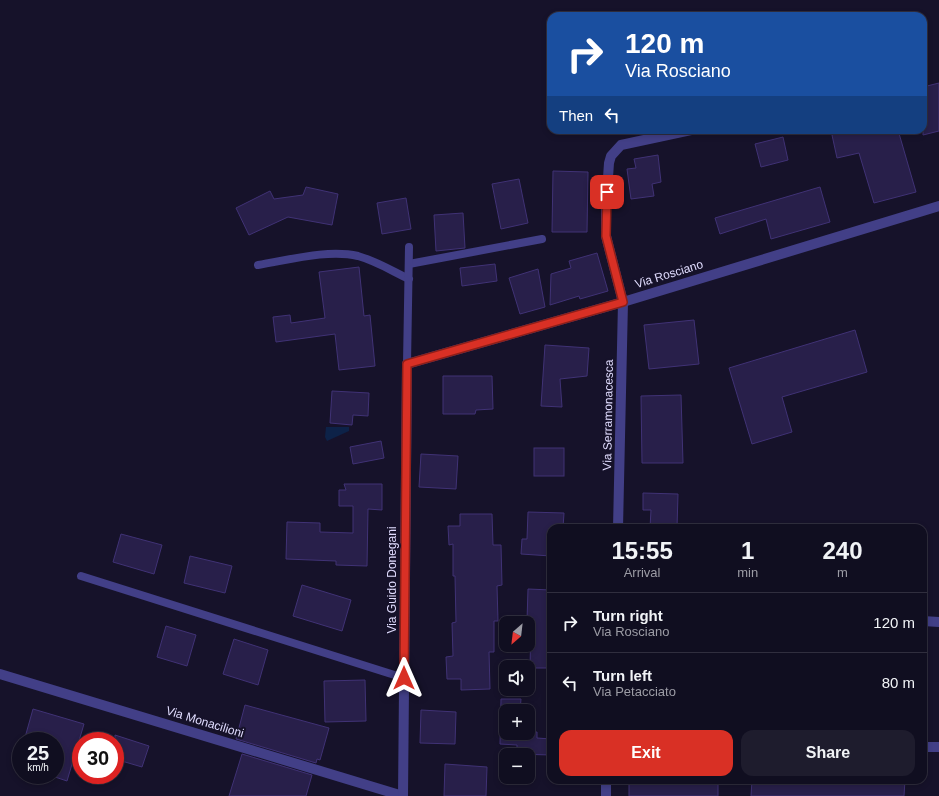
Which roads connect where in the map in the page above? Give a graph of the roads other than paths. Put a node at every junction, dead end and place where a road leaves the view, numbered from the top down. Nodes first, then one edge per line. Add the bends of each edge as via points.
1 (671, 134) edge
2 (939, 206) edge
3 (542, 239) dead end
4 (409, 246) dead end
5 (409, 264) junction
6 (258, 265) dead end
7 (409, 279) junction
8 (623, 302) junction
9 (407, 364) junction
10 (618, 524) edge
11 (81, 576) dead end
12 (927, 621) edge
13 (939, 622) edge
14 (0, 674) edge
15 (404, 678) junction
16 (927, 747) edge
17 (939, 747) edge
18 (606, 784) edge
19 (403, 796) edge
20 (606, 796) edge

1 - 8 street, Via Serramonacesca via 621,145 611,156 606,236
2 - 8 street, Via Rosciano
3 - 5 lane
4 - 5 lane
5 - 7 lane
6 - 7 lane via 345,254 375,262
7 - 9 lane
8 - 9 street, Via Rosciano
8 - 10 street, Via Serramonacesca
9 - 15 street, Via Guido Donegani
11 - 15 lane
12 - 13 street
14 - 19 street, Via Monacilioni
15 - 19 street, Via Guido Donegani
16 - 17 street
18 - 20 street

